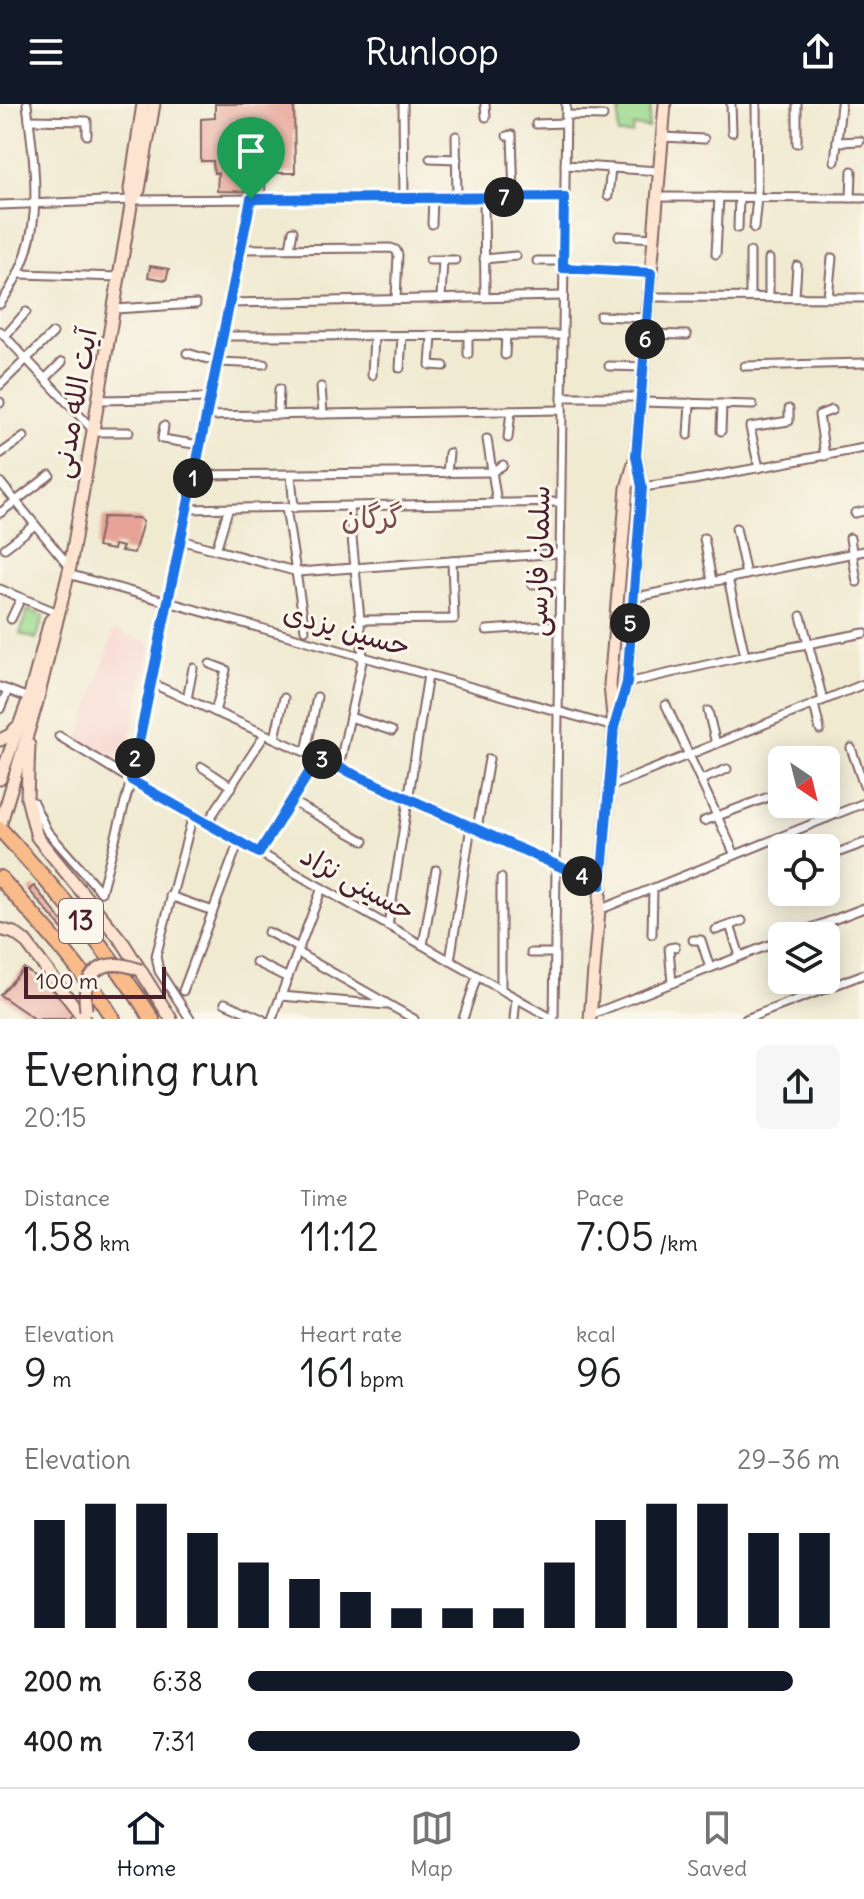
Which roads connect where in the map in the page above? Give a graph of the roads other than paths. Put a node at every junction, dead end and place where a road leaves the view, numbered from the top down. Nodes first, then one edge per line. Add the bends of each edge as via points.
1 (27, 104) edge
2 (143, 104) edge
3 (154, 104) edge
4 (403, 104) edge
5 (485, 104) edge
6 (566, 104) edge
7 (665, 104) edge
8 (731, 104) edge
9 (756, 104) edge
10 (797, 104) edge
11 (841, 104) edge
12 (603, 116) dead end
13 (486, 117) dead end
14 (566, 119) junction
15 (29, 120) junction
16 (536, 124) dead end
17 (732, 132) dead end
18 (87, 135) dead end
19 (456, 136) dead end
20 (507, 136) dead end
21 (662, 137) junction
22 (704, 139) dead end
23 (860, 141) dead end
24 (837, 142) junction
25 (797, 143) dead end
26 (430, 158) dead end
27 (457, 159) junction
28 (835, 161) dead end
29 (565, 165) junction
30 (611, 168) junction
31 (659, 171) junction
32 (852, 171) dead end
33 (608, 196) dead end
34 (484, 197) junction
35 (514, 197) junction
36 (564, 197) junction
37 (657, 197) junction
38 (719, 197) junction
39 (739, 197) junction
40 (757, 197) junction
41 (404, 198) junction
42 (433, 198) junction
43 (457, 198) junction
44 (851, 198) junction
45 (864, 198) edge
46 (251, 199) junction
47 (132, 200) junction
48 (36, 204) junction
49 (0, 205) edge
50 (432, 224) dead end
51 (738, 228) dead end
52 (754, 228) dead end
53 (293, 231) dead end
54 (619, 236) dead end
55 (654, 238) junction
56 (290, 248) junction
57 (241, 249) junction
58 (750, 252) dead end
59 (716, 254) dead end
60 (516, 256) dead end
61 (832, 258) dead end
62 (484, 259) junction
63 (769, 259) dead end
64 (430, 260) dead end
65 (443, 260) junction
66 (455, 260) dead end
67 (537, 261) dead end
68 (564, 265) junction
69 (797, 266) dead end
70 (651, 273) junction
71 (20, 274) junction
72 (120, 277) junction
73 (563, 296) junction
74 (485, 297) junction
75 (649, 297) junction
76 (750, 297) junction
77 (769, 297) junction
78 (795, 297) junction
79 (828, 297) junction
80 (441, 298) junction
81 (864, 298) edge
82 (396, 299) junction
83 (230, 303) junction
84 (0, 304) edge
85 (196, 304) dead end
86 (115, 309) junction
87 (26, 312) dead end
88 (600, 316) dead end
89 (647, 318) junction
90 (53, 333) dead end
91 (2, 334) edge
92 (646, 334) junction
93 (468, 335) junction
94 (506, 335) junction
95 (563, 335) junction
96 (687, 335) dead end
97 (223, 336) junction
98 (374, 336) junction
99 (402, 336) junction
100 (432, 336) junction
101 (187, 353) dead end
102 (468, 354) dead end
103 (505, 355) dead end
104 (27, 360) junction
105 (62, 362) dead end
106 (218, 362) junction
107 (864, 363) edge
108 (264, 364) dead end
109 (444, 366) dead end
110 (609, 366) dead end
111 (745, 366) dead end
112 (643, 367) junction
113 (400, 368) dead end
114 (372, 375) dead end
115 (45, 379) junction
116 (0, 385) edge
117 (321, 387) dead end
118 (279, 389) dead end
119 (562, 397) junction
120 (210, 398) junction
121 (100, 400) junction
122 (640, 400) junction
123 (690, 403) junction
124 (722, 404) junction
125 (753, 405) dead end
126 (789, 409) dead end
127 (562, 410) junction
128 (832, 410) dead end
129 (511, 411) junction
130 (323, 414) junction
131 (278, 415) junction
132 (206, 416) junction
133 (164, 426) dead end
134 (721, 431) dead end
135 (95, 432) junction
136 (129, 432) dead end
137 (688, 435) dead end
138 (24, 437) dead end
139 (508, 438) dead end
140 (487, 439) dead end
141 (200, 445) junction
142 (864, 448) edge
143 (449, 453) dead end
144 (0, 454) edge
145 (636, 456) junction
146 (825, 456) junction
147 (503, 465) dead end
148 (759, 468) junction
149 (492, 472) junction
150 (447, 473) junction
151 (50, 475) dead end
152 (194, 475) junction
153 (291, 475) junction
154 (0, 482) edge
155 (642, 487) junction
156 (16, 501) junction
157 (560, 502) junction
158 (497, 503) junction
159 (349, 507) junction
160 (290, 508) junction
161 (187, 509) junction
162 (228, 510) junction
163 (0, 513) edge
164 (35, 525) junction
165 (736, 528) dead end
166 (704, 538) dead end
167 (850, 538) dead end
168 (180, 540) junction
169 (5, 548) dead end
170 (216, 550) junction
171 (864, 551) edge
172 (560, 553) junction
173 (853, 553) junction
174 (452, 561) junction
175 (355, 568) junction
176 (69, 571) junction
177 (298, 572) junction
178 (746, 575) junction
179 (728, 578) junction
180 (712, 581) junction
181 (857, 582) dead end
182 (559, 583) junction
183 (532, 584) dead end
184 (0, 589) edge
185 (618, 597) junction
186 (21, 598) junction
187 (632, 598) junction
188 (168, 602) junction
189 (58, 613) junction
190 (801, 616) dead end
191 (11, 619) dead end
192 (361, 621) junction
193 (559, 625) junction
194 (305, 630) dead end
195 (487, 630) dead end
196 (864, 633) edge
197 (808, 644) junction
198 (745, 656) junction
199 (363, 657) junction
200 (210, 664) dead end
201 (193, 668) dead end
202 (428, 675) junction
203 (151, 683) junction
204 (627, 683) junction
205 (864, 684) edge
206 (4, 688) edge
207 (317, 697) dead end
208 (284, 698) dead end
209 (187, 699) junction
210 (33, 700) junction
211 (823, 700) junction
212 (814, 704) junction
213 (666, 705) dead end
214 (0, 709) edge
215 (558, 711) junction
216 (708, 711) dead end
217 (215, 712) junction
218 (350, 717) junction
219 (26, 723) junction
220 (614, 727) junction
221 (820, 730) dead end
222 (392, 731) dead end
223 (59, 736) dead end
224 (275, 738) junction
225 (262, 739) dead end
226 (0, 740) edge
227 (716, 744) junction
228 (851, 748) dead end
229 (306, 752) junction
230 (690, 755) junction
231 (318, 758) junction
232 (489, 759) dead end
233 (202, 767) dead end
234 (339, 767) junction
235 (727, 769) dead end
236 (2, 774) edge
237 (131, 780) junction
238 (701, 780) junction
239 (864, 786) edge
240 (232, 787) junction
241 (609, 787) junction
242 (28, 790) junction
243 (768, 797) edge
244 (410, 799) junction
245 (291, 801) junction
246 (864, 803) edge
247 (840, 813) edge
248 (193, 815) junction
249 (717, 816) junction
250 (827, 818) edge
251 (704, 821) dead end
252 (207, 823) junction
253 (0, 828) edge
254 (474, 828) junction
255 (239, 841) junction
256 (364, 841) dead end
257 (860, 845) edge
258 (840, 852) edge
259 (259, 853) junction
260 (735, 855) junction
261 (556, 864) junction
262 (436, 870) dead end
263 (0, 878) edge
264 (501, 878) dead end
265 (601, 885) junction
266 (322, 888) junction
267 (653, 889) junction
268 (170, 896) junction
269 (864, 908) edge
270 (599, 910) junction
271 (213, 911) junction
272 (742, 921) dead end
273 (828, 922) edge
274 (730, 925) junction
275 (388, 926) junction
276 (0, 929) edge
277 (716, 930) dead end
278 (268, 932) dead end
279 (652, 934) dead end
280 (693, 940) dead end
281 (423, 945) junction
282 (768, 945) edge
283 (675, 947) dead end
284 (298, 950) junction
285 (531, 953) dead end
286 (554, 953) junction
287 (740, 956) junction
288 (450, 961) junction
289 (256, 962) dead end
290 (710, 968) junction
291 (140, 970) junction
292 (864, 974) edge
293 (477, 976) junction
294 (288, 978) junction
295 (672, 983) junction
296 (501, 990) junction
297 (183, 991) dead end
298 (281, 996) junction
299 (516, 998) junction
300 (225, 1003) dead end
301 (390, 1005) junction
302 (87, 1016) edge
303 (590, 1017) edge
304 (113, 1019) edge
305 (152, 1019) edge
306 (171, 1019) edge
307 (190, 1019) edge
308 (262, 1019) edge
309 (272, 1019) edge
310 (414, 1019) edge
311 (463, 1019) edge
312 (514, 1019) edge
313 (553, 1019) edge
314 (746, 1019) edge

1 - 15 street
2 - 47 main road, آیت الله مدنی
3 - 47 main road, آیت الله مدنی via 139,190
4 - 41 street
5 - 13 street
6 - 14 street, سلمان فارسی
7 - 21 main road
8 - 17 street
9 - 40 street
10 - 25 street
11 - 24 street
12 - 14 street
14 - 16 street
14 - 29 street, سلمان فارسی
15 - 18 street via 87,121
15 - 48 street
19 - 27 street
20 - 35 street via 512,135
21 - 22 street
21 - 31 main road
23 - 24 street
24 - 28 street
26 - 27 street
27 - 43 street
29 - 30 street
29 - 36 street, سلمان فارسی
30 - 31 street
30 - 33 street
31 - 37 main road
32 - 44 street
34 - 35 street
34 - 43 street
34 - 62 street
35 - 36 street
36 - 68 street, سلمان فارسی
37 - 38 street
37 - 55 main road
38 - 39 street
38 - 59 street
39 - 40 street
39 - 51 street
40 - 44 street
40 - 52 street
41 - 42 street
41 - 46 street
42 - 43 street
42 - 50 street
44 - 45 street
46 - 47 street
46 - 57 street
47 - 48 street
47 - 72 main road, آیت الله مدنی
48 - 49 street
48 - 71 street
53 - 56 street
54 - 55 street
55 - 70 main road
56 - 57 street
56 - 82 street via 396,250
57 - 83 street
58 - 76 street
60 - 62 street
61 - 79 street
62 - 74 street
63 - 77 street
64 - 65 street
65 - 66 street
65 - 80 street
67 - 68 street
68 - 70 street
68 - 73 street, سلمان فارسی
69 - 78 street
70 - 75 main road
71 - 72 street
71 - 84 street
72 - 86 main road, آیت الله مدنی
73 - 74 street
73 - 95 street, سلمان فارسی
74 - 80 street
75 - 76 street
75 - 89 main road
76 - 77 street
77 - 78 street
78 - 79 street
79 - 81 street
80 - 82 street
82 - 83 street
83 - 97 street
85 - 86 street
86 - 121 main road, آیت الله مدنی
87 - 91 street
88 - 89 street
89 - 92 main road
90 - 104 street
91 - 104 street
92 - 96 street
92 - 112 main road
93 - 94 street
93 - 100 street
93 - 102 street
94 - 95 street
94 - 103 street
95 - 119 street, سلمان فارسی
97 - 98 street
97 - 106 street
98 - 99 street
98 - 114 street
99 - 100 street
99 - 113 street
100 - 109 street via 430,365
101 - 106 street
104 - 115 street
104 - 116 street
105 - 115 street
106 - 108 street
106 - 120 street
107 - 111 street
110 - 112 street
112 - 122 main road
115 - 135 street
117 - 130 street
118 - 131 street
119 - 122 street
119 - 127 street, سلمان فارسی
120 - 121 street
120 - 132 street
121 - 135 main road, آیت الله مدنی
122 - 123 street
122 - 145 main road
123 - 124 street
123 - 137 street
124 - 125 street
124 - 134 street
126 - 148 street via 789,421 750,427
127 - 129 street
127 - 157 street, سلمان فارسی
128 - 146 street via 819,415
129 - 130 street
129 - 139 street
130 - 131 street
131 - 132 street
132 - 141 street
133 - 141 street via 162,439
135 - 136 street
135 - 176 main road, آیت الله مدنی
138 - 144 street
140 - 149 street
141 - 152 street
142 - 146 street
143 - 150 street
145 - 155 main road
145 - 185 main road via 627,488
146 - 148 street
147 - 149 street
148 - 155 street
149 - 150 street
149 - 158 street
150 - 153 street
151 - 156 street
152 - 153 street
152 - 161 street
153 - 160 street
154 - 156 street
155 - 187 main road
156 - 163 street
156 - 164 street
157 - 158 street
157 - 172 street, سلمان فارسی
158 - 159 street
159 - 160 street
159 - 175 street
160 - 162 street
160 - 177 street
161 - 162 street
161 - 168 street
162 - 170 street
164 - 169 street
164 - 176 street
165 - 178 street
166 - 180 street
167 - 173 street
168 - 170 street
168 - 188 street
170 - 177 street
171 - 173 street
172 - 174 street
172 - 182 street, سلمان فارسی
173 - 178 street
173 - 181 street
174 - 175 street
174 - 192 street via 454,619
175 - 177 street
175 - 192 street
176 - 188 street, حسین یزدی
176 - 189 main road, آیت الله مدنی
177 - 194 street
178 - 179 street
179 - 180 street
179 - 198 street
180 - 187 street
182 - 183 street
182 - 193 street, سلمان فارسی
184 - 186 street
185 - 187 main road
185 - 220 main road via 610,685
186 - 189 street
186 - 191 street
187 - 204 main road
188 - 199 street, حسین یزدی
188 - 203 street
189 - 210 main road, آیت الله مدنی via 50,621
190 - 197 street
192 - 199 street
193 - 195 street
193 - 215 street, سلمان فارسی
196 - 197 street
197 - 198 street
197 - 211 street
198 - 204 street
199 - 202 street, حسین یزدی
199 - 218 street
200 - 217 street via 226,670
201 - 209 street
202 - 215 street, حسین یزدی
202 - 244 street
203 - 209 street
203 - 237 street
204 - 220 main road
205 - 211 street
206 - 210 street
206 - 214 street
207 - 229 street
208 - 224 street
209 - 217 street
210 - 219 main road, آیت الله مدنی
211 - 212 street
212 - 221 street
212 - 227 street
213 - 230 street
215 - 220 street, حسین یزدی
215 - 261 street, سلمان فارسی
216 - 227 street
217 - 224 street
218 - 222 street
218 - 234 street
219 - 226 main road
219 - 236 main road, آیت الله مدنی
219 - 242 main road
219 - 253 main road, آیت الله مدنی
220 - 241 main road
223 - 237 street, حسینی نژاد
224 - 229 street
225 - 240 street
227 - 230 street
228 - 239 street
229 - 231 street
230 - 238 street
230 - 241 street
231 - 234 street
231 - 245 street
232 - 254 street
233 - 240 street
234 - 244 street
235 - 238 street
237 - 242 street via 101,892 47,831
237 - 248 street, حسینی نژاد
238 - 249 street
240 - 252 street
241 - 265 main road
242 - 291 main road via 37,837
243 - 249 street
244 - 254 street
244 - 275 street
245 - 256 street
245 - 259 street
246 - 247 street
248 - 252 street, حسینی نژاد
248 - 268 street
249 - 251 street
249 - 260 street
250 - 260 street
252 - 255 street, حسینی نژاد
253 - 305 highway, 13 via 119,968
254 - 261 street
254 - 288 street
255 - 259 street, حسینی نژاد
255 - 271 street
257 - 258 street
259 - 266 street, حسینی نژاد
260 - 267 street
261 - 265 street
261 - 286 street, سلمان فارسی
262 - 281 street
263 - 304 highway, 13 via 52,936
264 - 296 street
265 - 270 main road
266 - 275 street, حسینی نژاد
266 - 284 street
267 - 270 street
267 - 279 street
268 - 271 street
268 - 307 street via 156,956 159,971
269 - 273 street
270 - 303 main road
271 - 297 street
272 - 274 street
274 - 277 street
274 - 287 street
275 - 281 street, حسینی نژاد
276 - 302 main road via 25,941
278 - 284 street
280 - 290 street via 701,940
281 - 288 street, حسینی نژاد
282 - 287 street
283 - 295 street via 669,948
284 - 294 street
284 - 301 street
285 - 286 street
286 - 313 street, سلمان فارسی
287 - 290 street
288 - 293 street, حسینی نژاد
289 - 294 street
290 - 295 street
291 - 302 main road, bridge via 113,963 90,976 85,986
291 - 306 main road
292 - 314 street
293 - 296 street, حسینی نژاد
293 - 311 street
294 - 298 street
295 - 303 street
296 - 299 street, حسینی نژاد
298 - 301 street
298 - 309 street
299 - 312 street
299 - 313 street, حسینی نژاد
300 - 308 street
301 - 310 street

